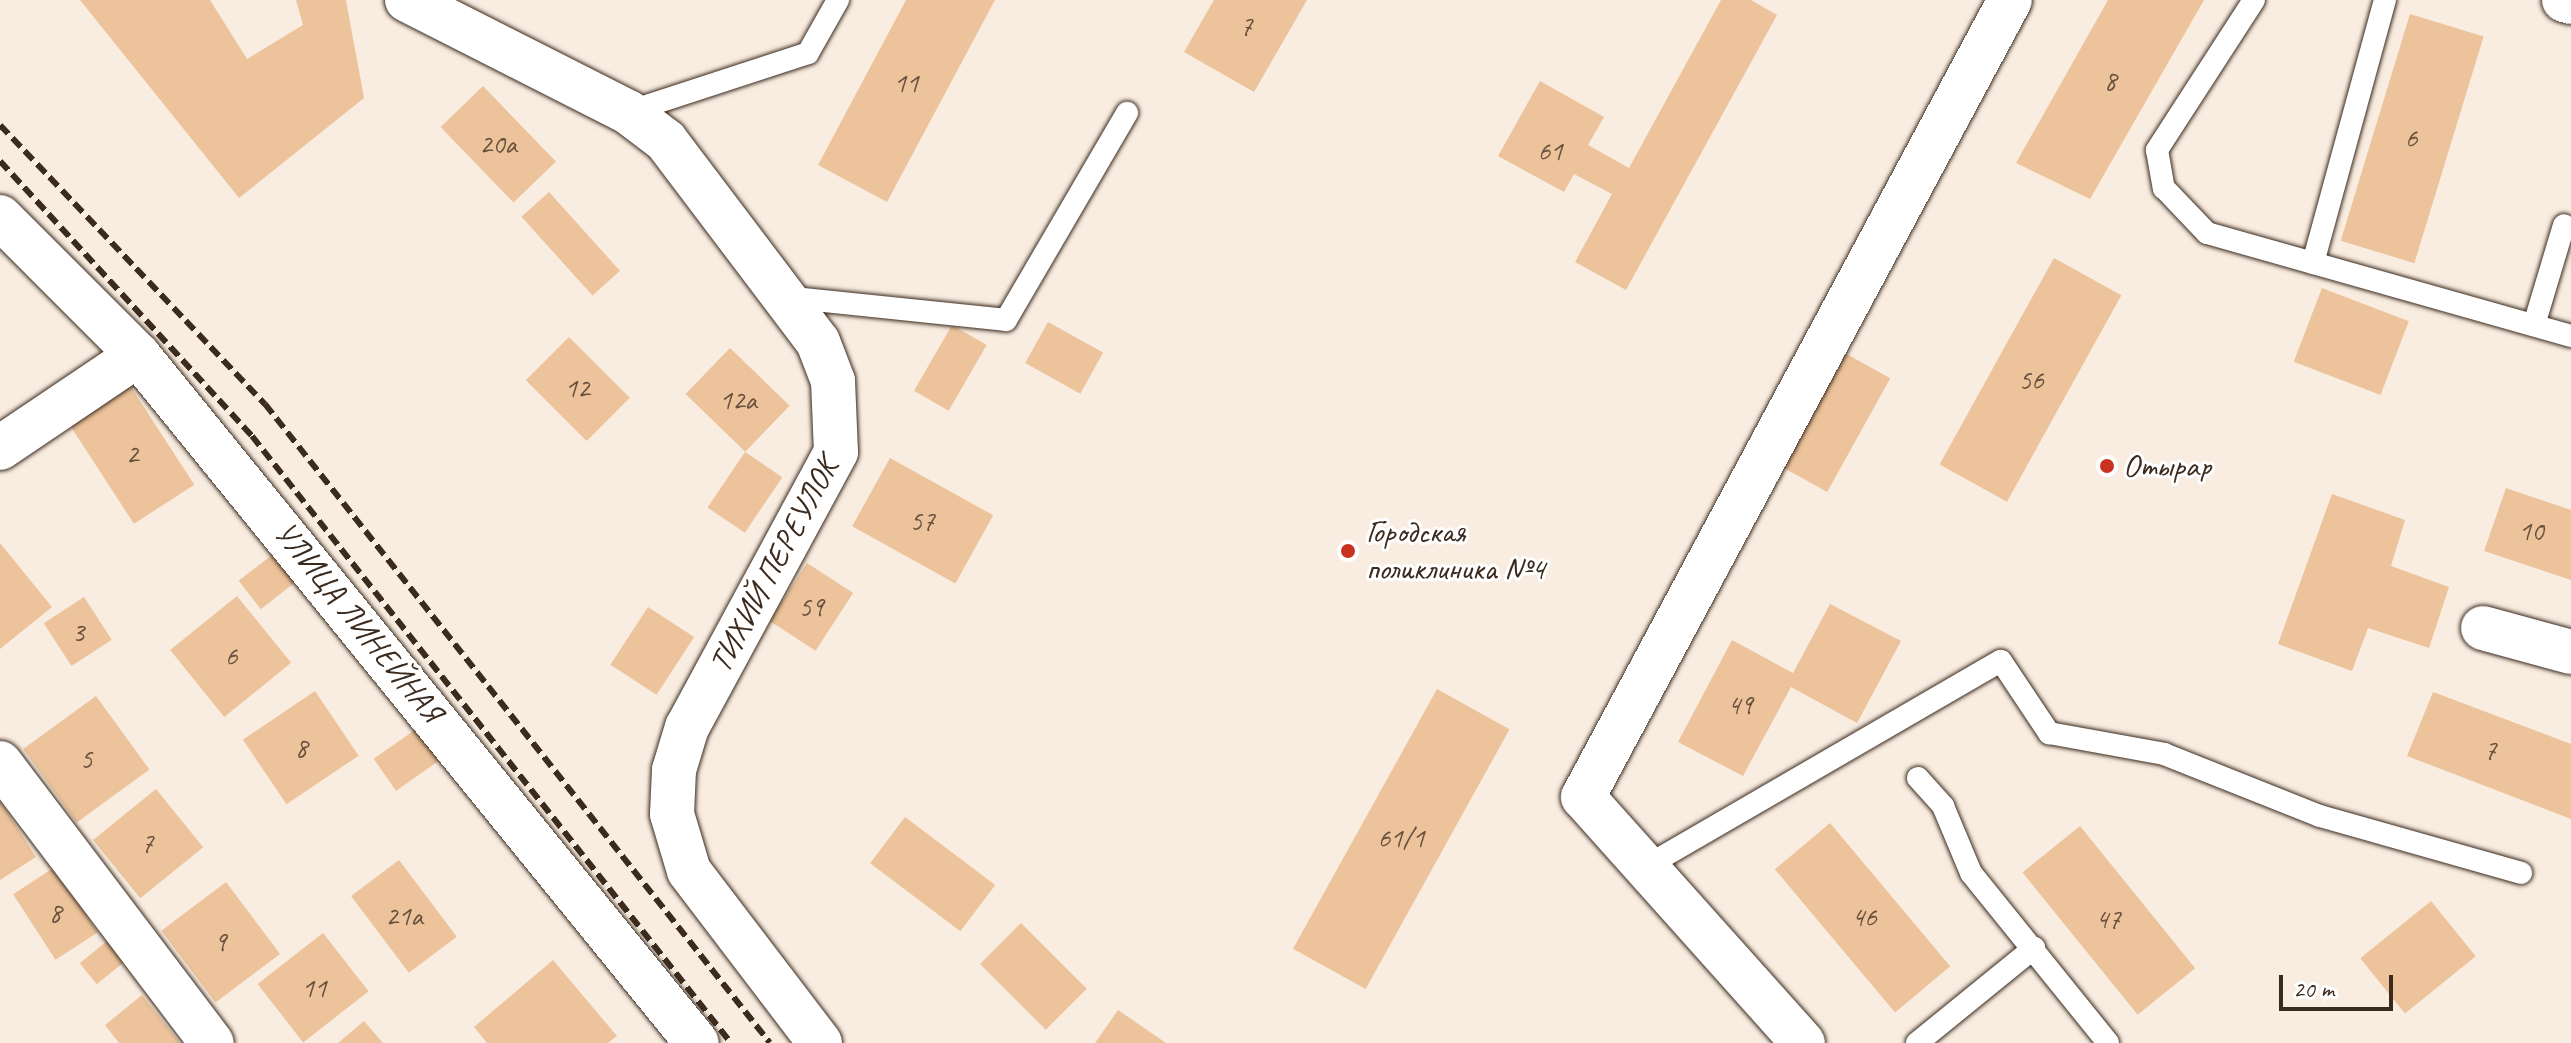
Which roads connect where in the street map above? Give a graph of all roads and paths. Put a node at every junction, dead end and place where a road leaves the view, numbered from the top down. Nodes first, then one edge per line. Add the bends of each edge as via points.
1 (407, 0) edge
2 (838, 0) edge
3 (2010, 0) edge
4 (2254, 0) edge
5 (2385, 0) edge
6 (2564, 0) edge
7 (2571, 2) edge
8 (628, 112) junction
9 (1127, 113) dead end
10 (0, 217) edge
11 (2564, 225) dead end
12 (2313, 263) junction
13 (783, 297) junction
14 (2534, 325) junction
15 (2571, 336) edge
16 (138, 355) junction
17 (0, 448) edge
18 (2483, 628) dead end
19 (2571, 652) edge
20 (0, 763) edge
21 (1918, 778) dead end
22 (1645, 867) junction
23 (2521, 873) dead end
24 (2034, 948) junction
25 (212, 1043) edge
26 (697, 1043) edge
27 (820, 1043) edge
28 (1803, 1043) edge
29 (1917, 1043) edge
30 (2108, 1043) edge

1 - 8 street, ТИХИЙ ПЕРЕУЛОК
2 - 8 lane via 808,53
3 - 22 street via 1583,797
4 - 12 lane via 2157,150 2164,188 2207,233
5 - 12 lane
6 - 7 street
8 - 13 street, ТИХИЙ ПЕРЕУЛОК via 666,141
9 - 13 lane via 1006,320
10 - 16 street, УЛИЦА ЛИНЕЙНАЯ
11 - 14 lane
12 - 14 lane
13 - 27 street, ТИХИЙ ПЕРЕУЛОК via 818,342 833,381 836,452 687,727 674,770 672,814 689,871
14 - 15 lane
16 - 17 street
16 - 26 street, УЛИЦА ЛИНЕЙНАЯ
18 - 19 street
20 - 25 street
21 - 24 lane via 1943,806 1971,873
22 - 23 lane via 2001,661 2049,733 2164,754 2320,816
22 - 28 street
24 - 29 lane
24 - 30 lane

